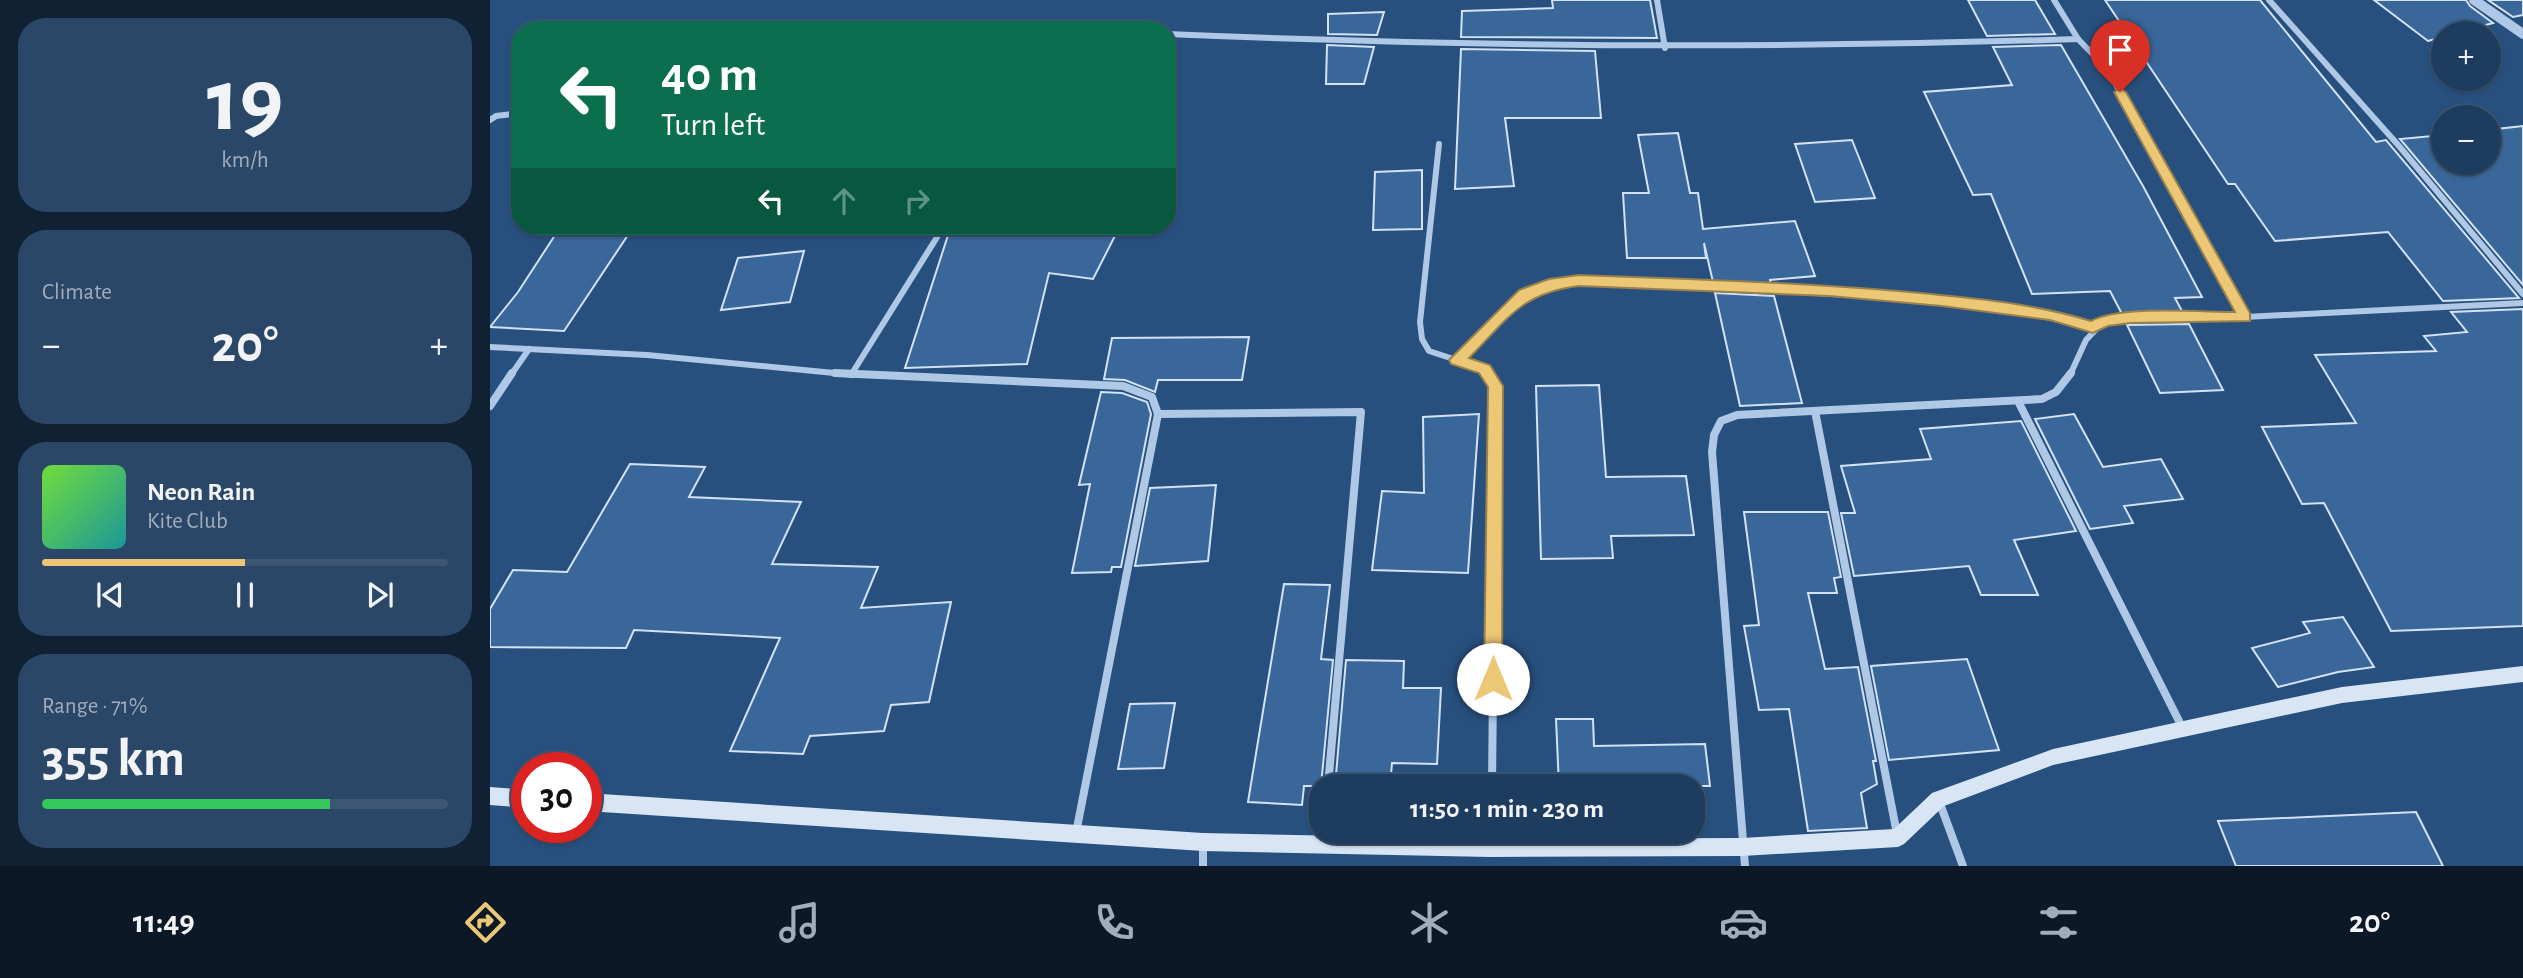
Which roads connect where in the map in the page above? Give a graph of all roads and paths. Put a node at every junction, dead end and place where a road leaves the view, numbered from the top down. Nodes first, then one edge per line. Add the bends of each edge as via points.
1 (1657, 0) edge
2 (2054, 0) edge
3 (2269, 0) edge
4 (2474, 0) edge
5 (1176, 34) edge
6 (2523, 34) edge
7 (2078, 39) junction
8 (1665, 48) junction
9 (511, 114) edge
10 (490, 120) edge
11 (1439, 144) dead end
12 (938, 235) edge
13 (2523, 294) edge
14 (2523, 303) edge
15 (2245, 317) junction
16 (2093, 328) junction
17 (490, 347) edge
18 (529, 349) junction
19 (1457, 360) junction
20 (851, 375) junction
21 (2019, 402) junction
22 (490, 406) edge
23 (1815, 411) junction
24 (1158, 414) junction
25 (2523, 674) edge
26 (2183, 730) junction
27 (1329, 774) edge
28 (1492, 774) edge
29 (491, 799) edge
30 (511, 799) edge
31 (1938, 799) junction
32 (602, 803) edge
33 (1076, 833) junction
34 (1309, 838) edge
35 (1898, 838) junction
36 (1203, 842) junction
37 (1634, 844) edge
38 (1742, 847) junction
39 (1203, 866) edge
40 (1745, 866) edge
41 (1963, 866) edge

1 - 8 street
2 - 7 street
3 - 13 street
4 - 6 street
5 - 8 street via 1405,45
7 - 8 street
7 - 15 street via 2108,70
9 - 10 street
11 - 19 street via 1420,322 1429,351
12 - 20 street
14 - 15 street
15 - 16 street via 2130,318 2105,320
16 - 19 street via 2050,314 1942,301 1579,280 1549,284 1524,294
16 - 21 street via 2068,384 2057,394
17 - 18 street
18 - 20 street via 648,355
18 - 22 street
19 - 28 street via 1484,369 1496,386
20 - 24 street via 1123,386 1152,397
21 - 23 street
21 - 26 street
23 - 35 street
23 - 38 street via 1737,415 1721,421 1714,435
24 - 27 street via 1361,412
24 - 33 street
25 - 26 main road via 2342,695
26 - 31 main road via 2053,757
29 - 30 main road
31 - 35 main road
31 - 41 street
32 - 33 main road
33 - 36 main road
34 - 36 main road
35 - 38 main road
36 - 39 street
37 - 38 main road
38 - 40 street

